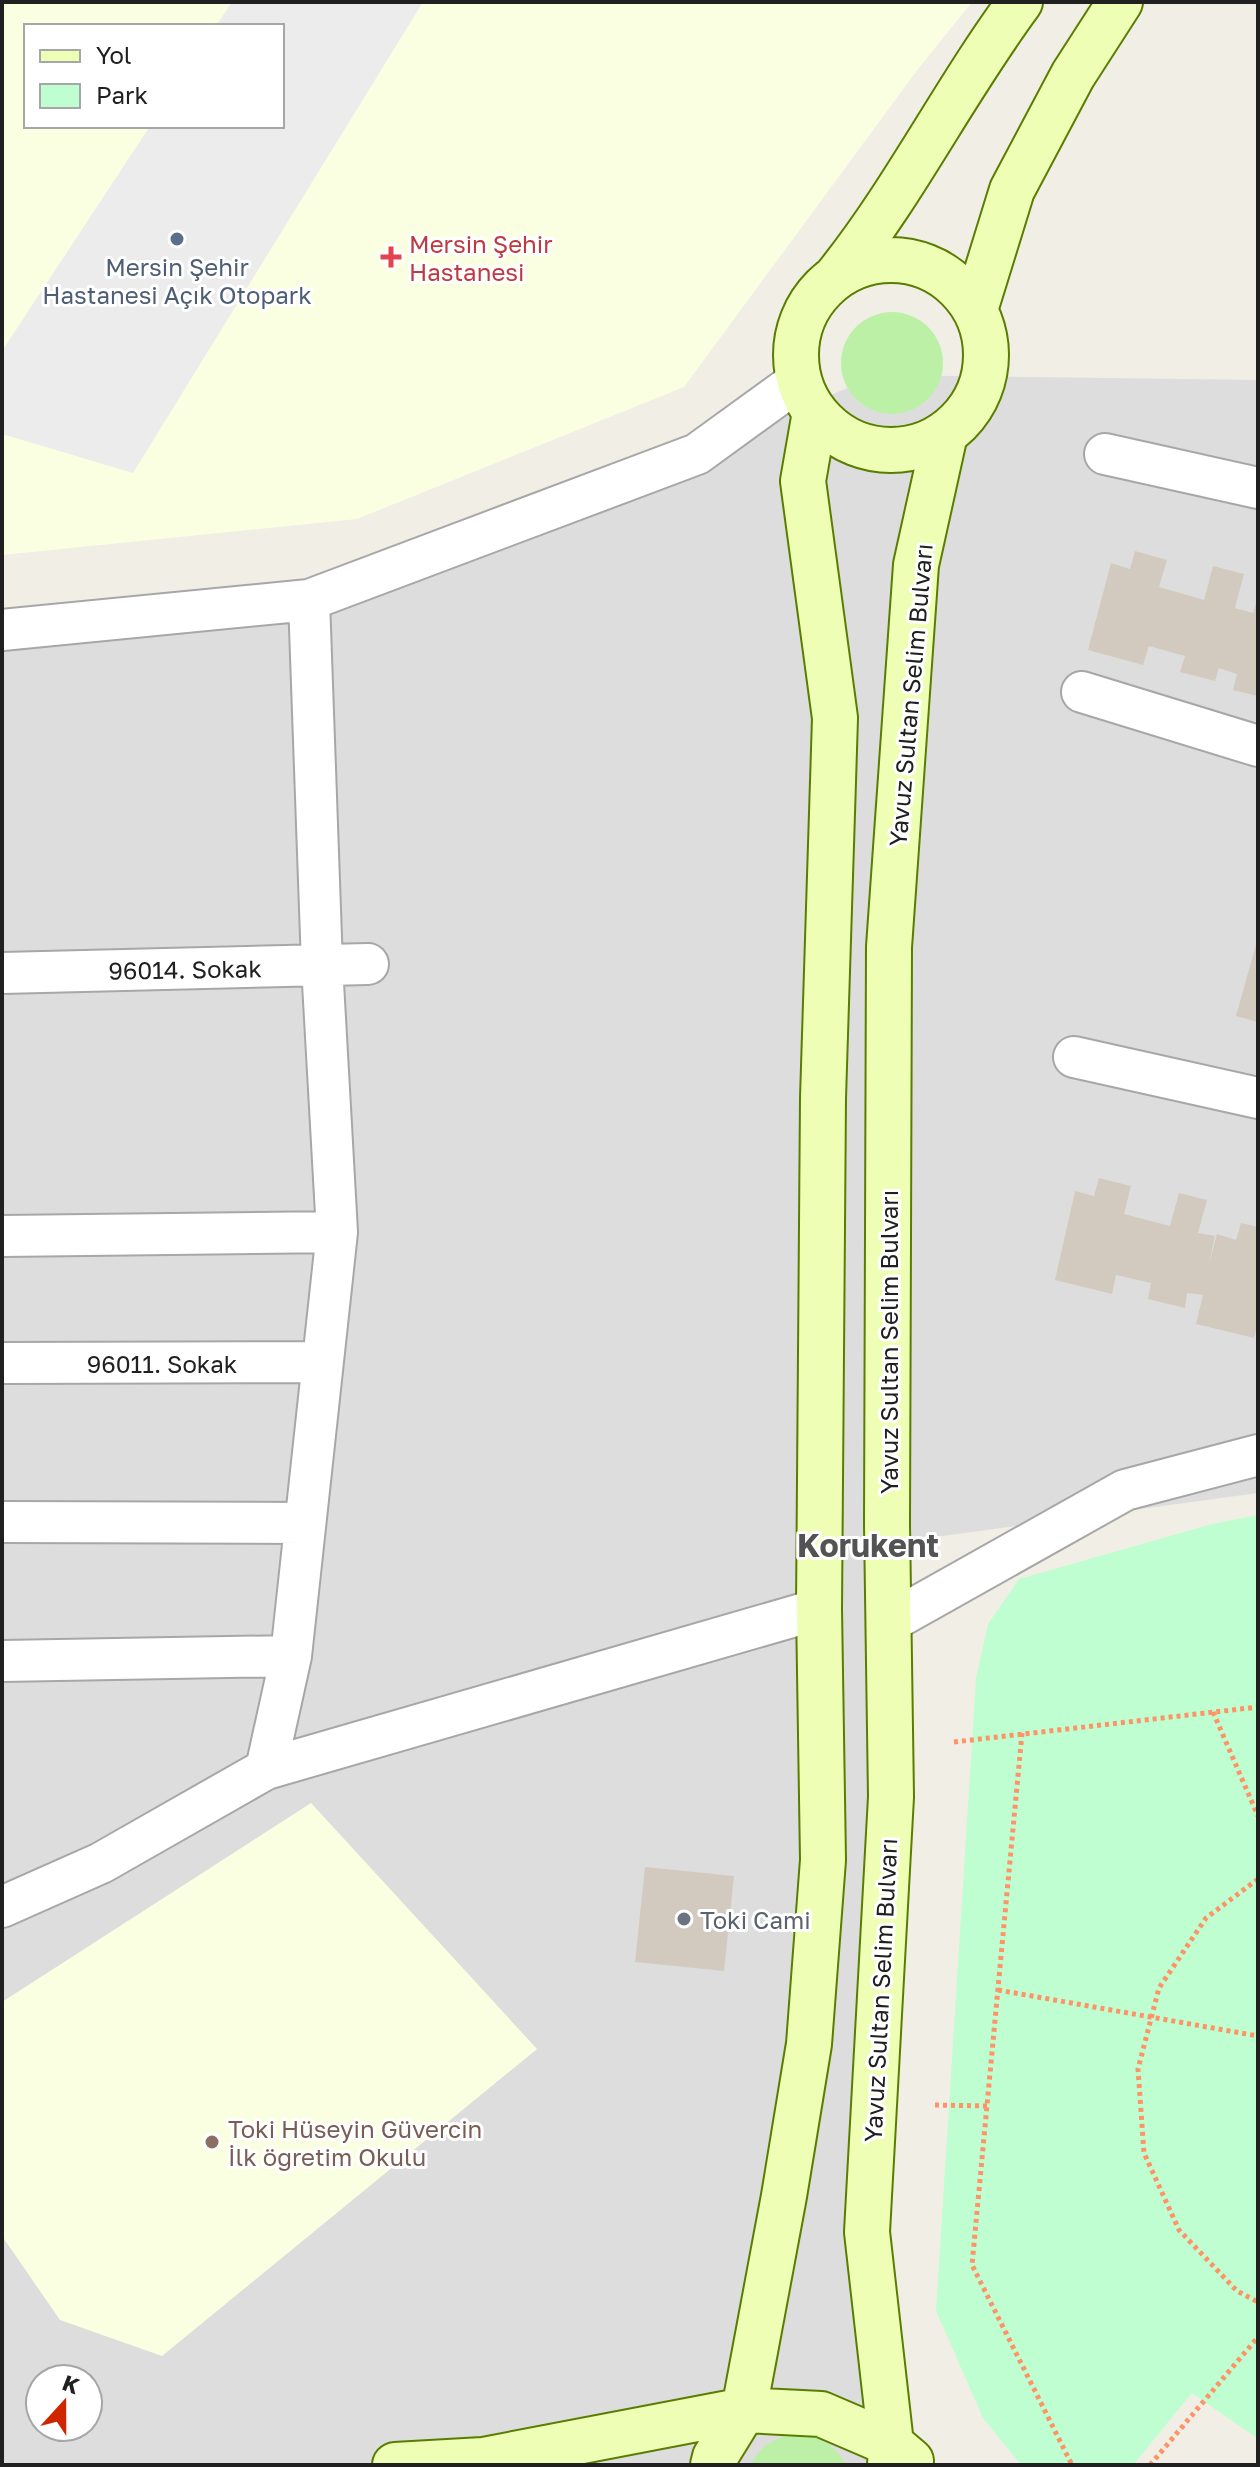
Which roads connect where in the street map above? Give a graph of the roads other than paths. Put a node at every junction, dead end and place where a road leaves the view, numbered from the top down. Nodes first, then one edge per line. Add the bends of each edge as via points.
1 (1020, 2) edge
2 (1120, 2) edge
3 (836, 277) junction
4 (975, 310) junction
5 (807, 396) junction
6 (945, 434) junction
7 (1105, 454) dead end
8 (1258, 488) edge
9 (309, 600) junction
10 (2, 630) edge
11 (1082, 692) dead end
12 (1258, 746) edge
13 (368, 964) dead end
14 (322, 965) junction
15 (2, 973) edge
16 (1074, 1057) dead end
17 (1258, 1098) edge
18 (337, 1232) junction
19 (2, 1236) edge
20 (323, 1362) junction
21 (2, 1363) edge
22 (1258, 1455) edge
23 (2, 1522) edge
24 (305, 1523) junction
25 (819, 1609) junction
26 (888, 1623) junction
27 (291, 1656) junction
28 (2, 1661) edge
29 (266, 1769) junction
30 (2, 1907) edge
31 (744, 2410) junction
32 (899, 2458) edge
33 (395, 2465) edge
34 (713, 2465) edge

1 - 3 street via 986,47 866,240
2 - 4 street via 1073,75 1012,190
3 - 4 street via 885,259 912,262 959,287
3 - 5 street via 804,315 796,347
4 - 6 street via 985,333 983,383 969,412
5 - 6 street via 835,432 862,446 919,447
5 - 9 street via 697,454
5 - 25 street via 803,481 835,718 823,1098
6 - 26 street, Yavuz Sultan Selim Bulvarı via 916,565 889,947
7 - 8 street
9 - 10 street
9 - 14 street
11 - 12 street
13 - 14 street, 96014. Sokak
14 - 15 street, 96014. Sokak
14 - 18 street
16 - 17 street
18 - 19 street
18 - 20 street
20 - 21 street, 96011. Sokak
20 - 24 street
22 - 26 street via 1125,1490
23 - 24 street
24 - 27 street
25 - 29 street
25 - 31 street via 823,1860 809,2044
26 - 32 street, Yavuz Sultan Selim Bulvarı via 891,1797 867,2232
27 - 28 street
27 - 29 street
29 - 30 street via 101,1863
31 - 32 street via 821,2414
31 - 33 street via 483,2460
31 - 34 street

